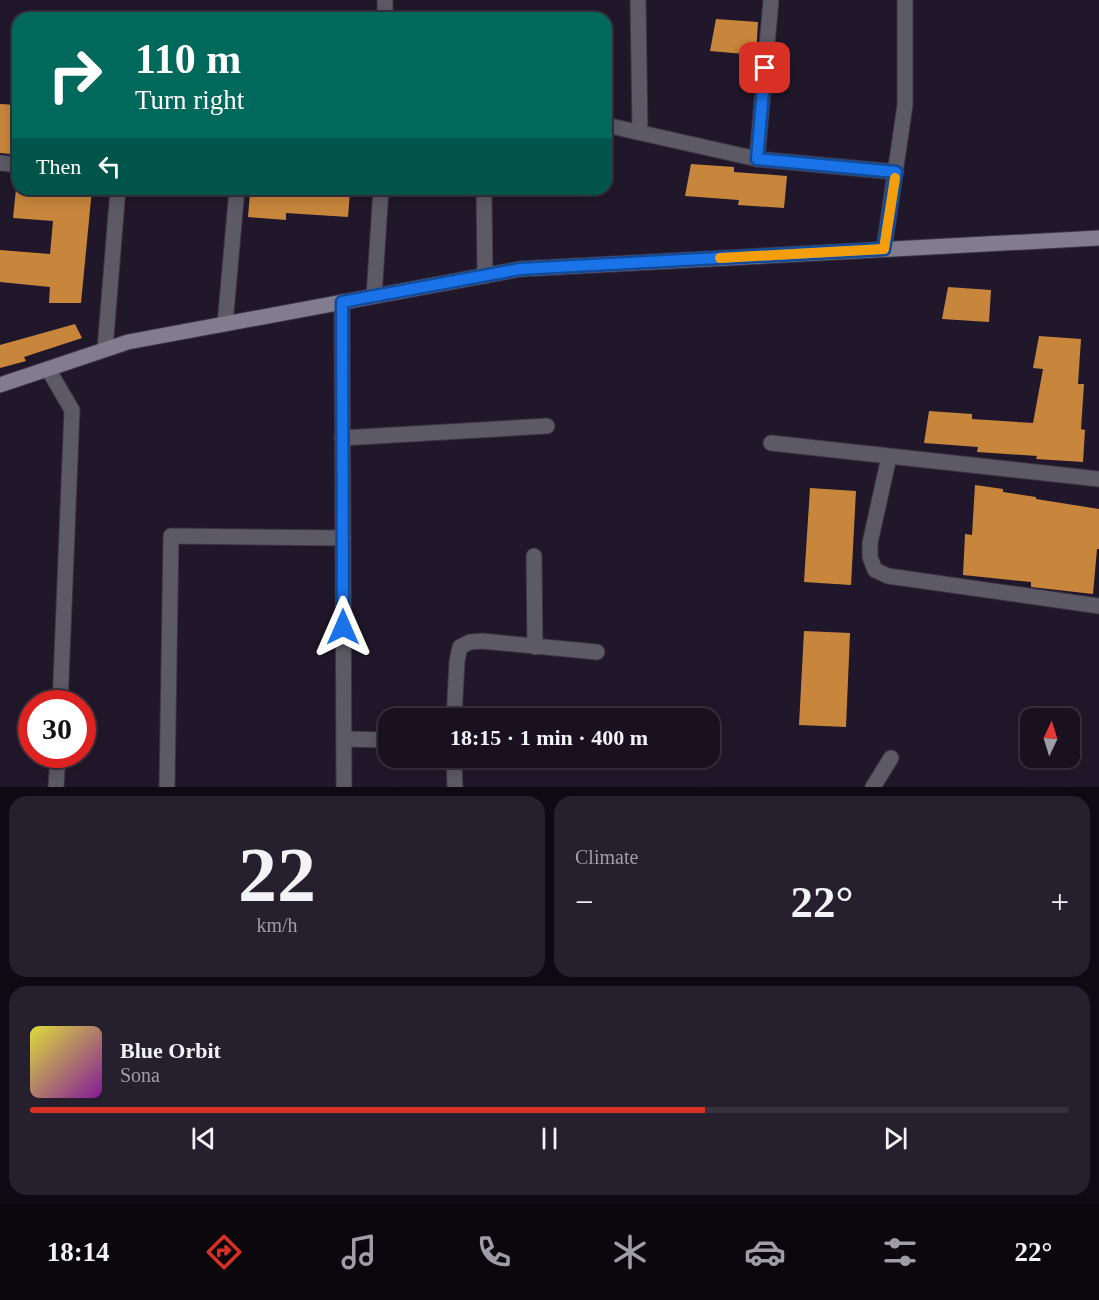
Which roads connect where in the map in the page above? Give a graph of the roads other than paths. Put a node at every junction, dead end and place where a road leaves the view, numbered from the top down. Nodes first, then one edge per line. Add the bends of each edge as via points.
1 (638, 0) edge
2 (771, 0) edge
3 (905, 0) edge
4 (612, 126) edge
5 (640, 132) junction
6 (757, 159) junction
7 (896, 172) junction
8 (118, 195) edge
9 (236, 195) edge
10 (381, 195) edge
11 (484, 195) edge
12 (1099, 238) edge
13 (884, 249) junction
14 (484, 276) junction
15 (374, 296) junction
16 (342, 302) junction
17 (225, 324) junction
18 (105, 349) junction
19 (48, 369) junction
20 (0, 385) edge
21 (547, 426) dead end
22 (342, 438) junction
23 (771, 443) dead end
24 (889, 457) junction
25 (1099, 479) edge
26 (343, 538) junction
27 (534, 556) dead end
28 (1099, 606) edge
29 (535, 646) junction
30 (597, 652) dead end
31 (61, 690) edge
32 (455, 708) edge
33 (344, 739) junction
34 (378, 740) edge
35 (891, 758) dead end
36 (58, 768) edge
37 (454, 768) edge
38 (57, 787) edge
39 (167, 787) edge
40 (344, 787) edge
41 (454, 787) edge
42 (873, 787) edge

1 - 5 street
2 - 6 street
3 - 7 street via 905,105
4 - 5 street
5 - 6 street
6 - 7 street
7 - 13 street
8 - 18 street
9 - 17 street
10 - 15 street
11 - 14 street
12 - 13 street
13 - 14 street via 520,269
14 - 15 street
15 - 16 street
16 - 17 street
16 - 22 street
17 - 18 street
18 - 19 street
19 - 20 street
19 - 31 street via 72,410
21 - 22 street
22 - 26 street
23 - 24 street
24 - 25 street
24 - 28 street via 870,543 875,570 888,576
26 - 33 street
26 - 39 street via 171,536
27 - 29 street
29 - 30 street
29 - 32 street via 482,641 460,647
33 - 34 street
33 - 40 street
35 - 42 street
36 - 38 street
37 - 41 street

